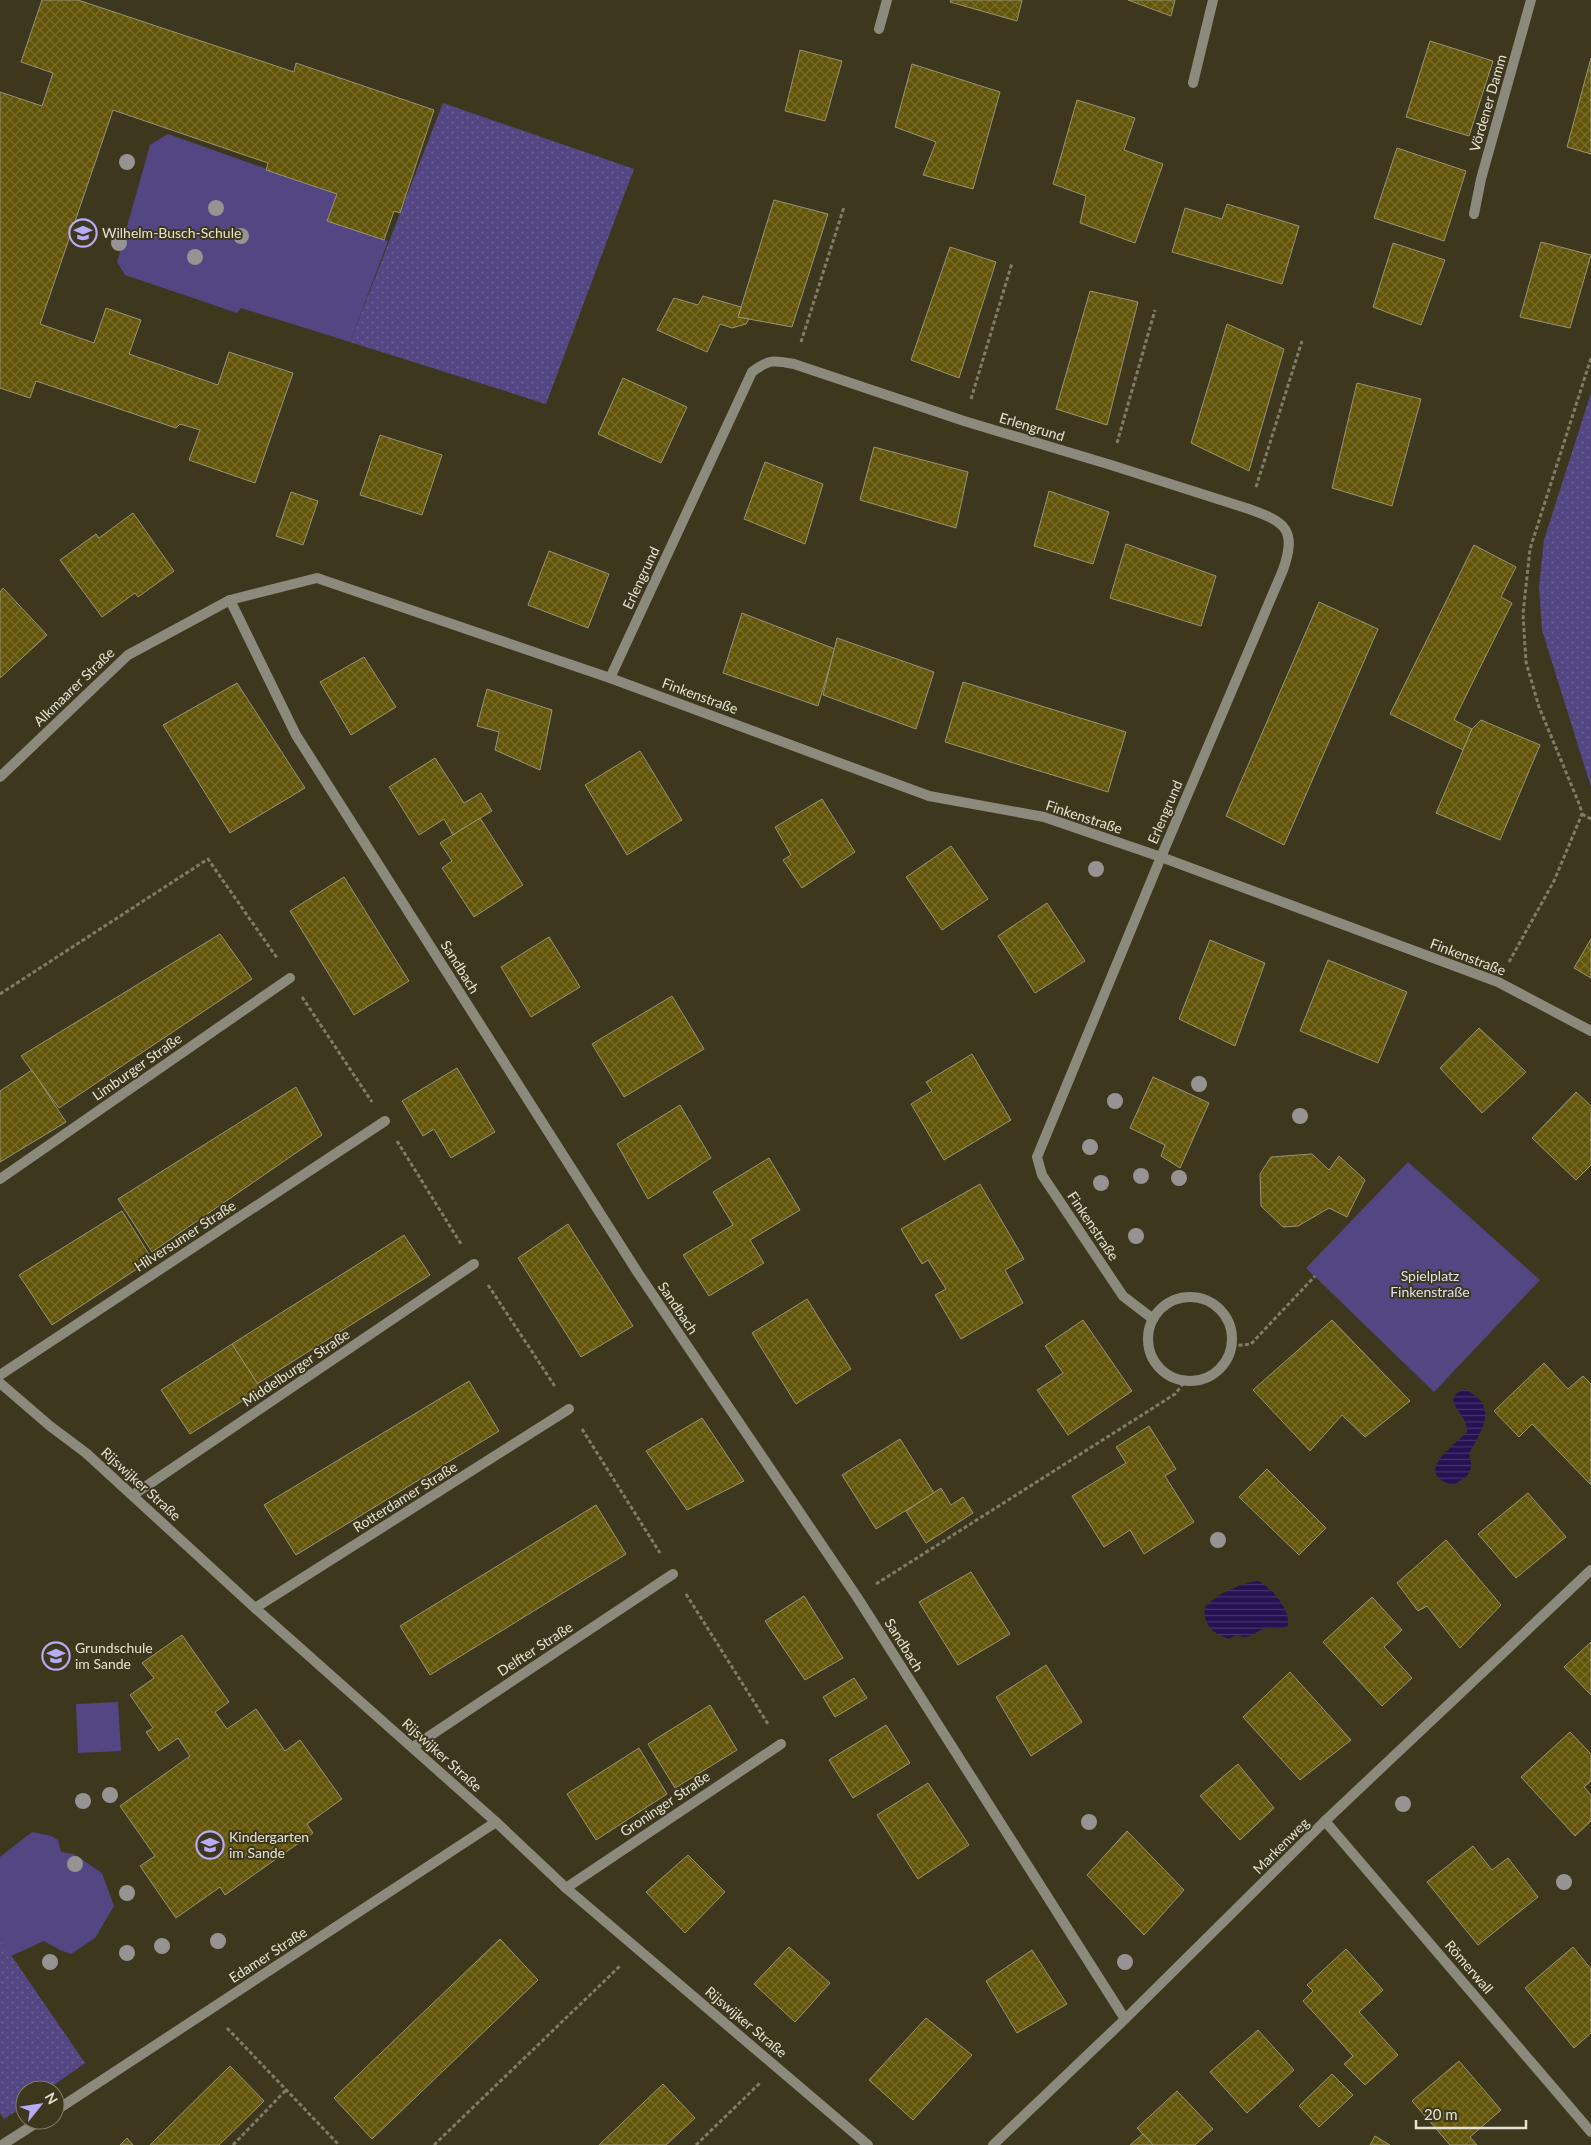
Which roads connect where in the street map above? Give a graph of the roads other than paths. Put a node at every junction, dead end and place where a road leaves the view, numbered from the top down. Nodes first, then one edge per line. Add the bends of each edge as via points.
1 (887, 0) edge
2 (1213, 0) edge
3 (1531, 0) edge
4 (879, 29) dead end
5 (1192, 83) dead end
6 (1474, 214) dead end
7 (230, 600) junction
8 (610, 678) junction
9 (0, 777) edge
10 (1161, 857) junction
11 (290, 978) road end
12 (1591, 1031) edge
13 (385, 1121) road end
14 (0, 1179) edge
15 (474, 1264) road end
16 (1153, 1319) junction
17 (0, 1375) edge
18 (0, 1383) edge
19 (569, 1409) road end
20 (133, 1495) junction
21 (1591, 1570) edge
22 (673, 1574) road end
23 (255, 1608) junction
24 (781, 1744) road end
25 (412, 1747) junction
26 (1325, 1821) junction
27 (496, 1822) junction
28 (566, 1888) junction
29 (1125, 2019) junction
30 (65, 2103) edge
31 (25, 2130) edge
32 (1591, 2132) edge
33 (2, 2145) edge
34 (868, 2145) edge
35 (994, 2145) edge

1 - 4 street
2 - 5 street
3 - 6 street, Vördener Damm
7 - 8 street, Finkenstraße via 317,578
7 - 9 street, Alkmaarer Straße via 128,654
7 - 29 street, Sandbach via 296,735 638,1273 857,1596
8 - 10 street, Finkenstraße via 929,796 1044,817
8 - 10 street, Erlengrund via 752,372 775,360 1249,509 1281,525 1288,535 1290,549
10 - 12 street, Finkenstraße via 1498,982
10 - 16 street, Finkenstraße via 1037,1157 1042,1175 1123,1296
11 - 14 street, Limburger Straße
13 - 17 street, Hilversumer Straße
15 - 20 street, Middelburger Straße
16 - 16 street via 1149,1330 1151,1354 1165,1372 1175,1378 1199,1380 1216,1372 1228,1358 1232,1346 1228,1320 1210,1301 1197,1297 1178,1299 1161,1308
18 - 20 street, Rijswijker Straße
19 - 23 street, Rotterdamer Straße
20 - 23 street, Rijswijker Straße
21 - 26 street, Markenweg
22 - 25 street, Delfter Straße
23 - 25 street, Rijswijker Straße
24 - 28 street, Groninger Straße
25 - 27 street, Rijswijker Straße
26 - 29 street, Markenweg
26 - 32 street, Römerwall
27 - 28 street, Rijswijker Straße
27 - 30 street, Edamer Straße
28 - 34 street, Rijswijker Straße
29 - 35 street, Markenweg
31 - 33 street

